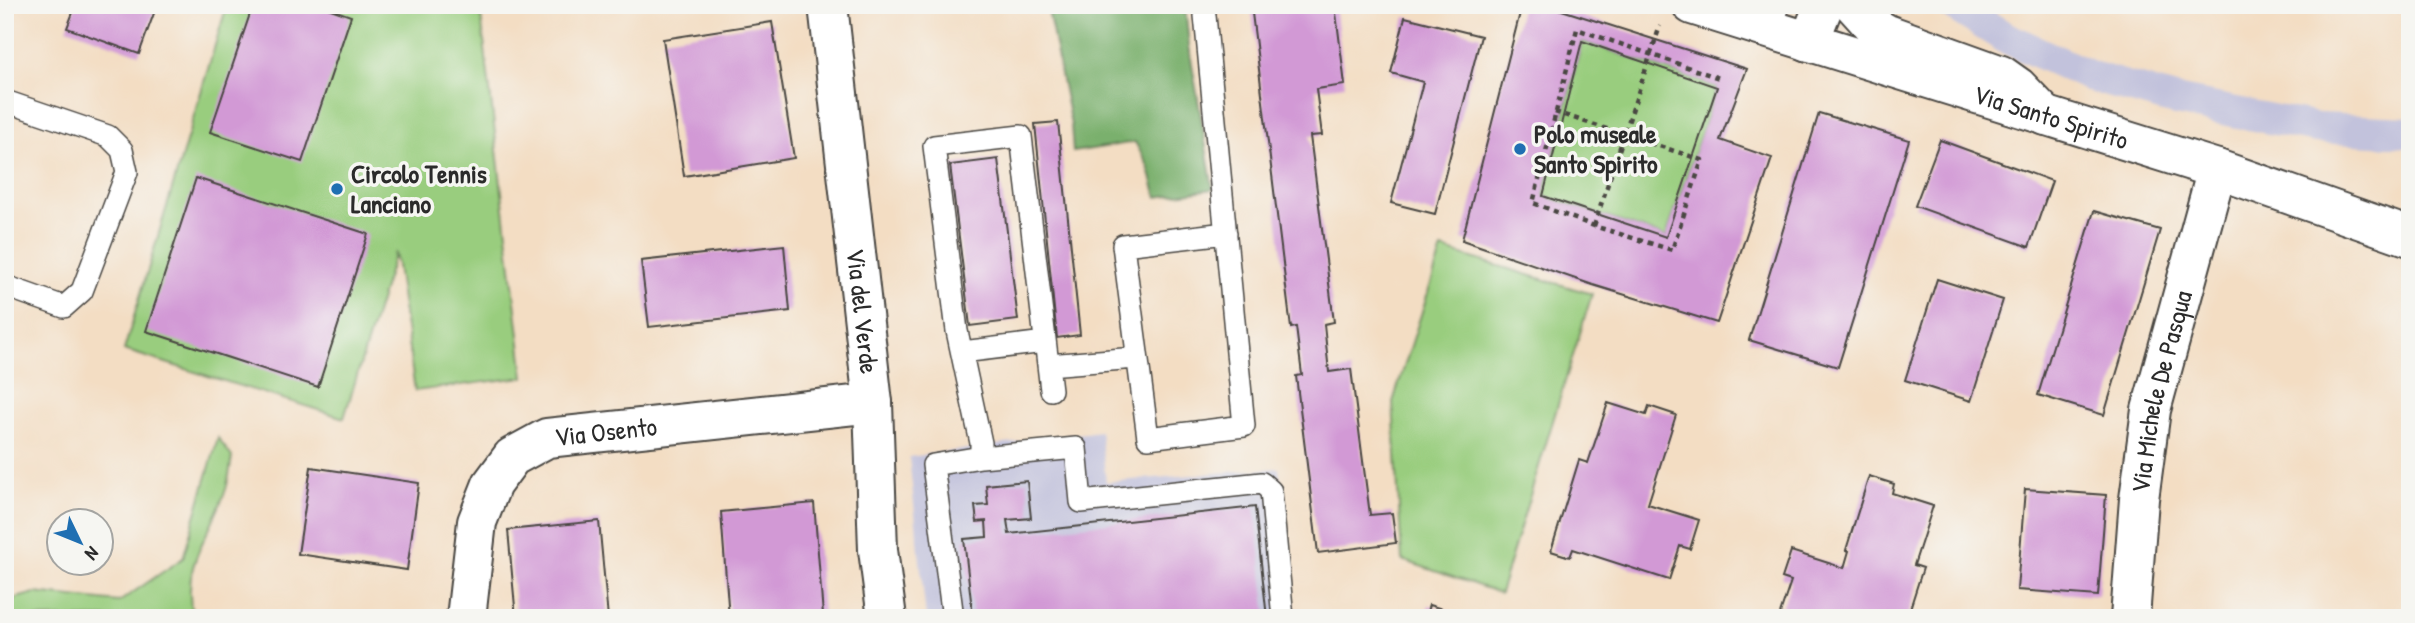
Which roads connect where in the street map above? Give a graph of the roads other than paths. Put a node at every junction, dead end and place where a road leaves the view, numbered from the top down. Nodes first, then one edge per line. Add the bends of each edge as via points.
1 (828, 5) edge
2 (1204, 5) edge
3 (1692, 5) edge
4 (1824, 5) edge
5 (1854, 5) edge
6 (1775, 18) edge
7 (1810, 42) junction
8 (5, 101) edge
9 (2046, 116) junction
10 (2217, 169) junction
11 (1226, 233) junction
12 (2410, 237) edge
13 (5, 286) edge
14 (1045, 342) junction
15 (961, 352) junction
16 (1136, 358) junction
17 (1048, 365) junction
18 (1051, 390) dead end
19 (873, 403) junction
20 (981, 457) junction
21 (466, 618) edge
22 (887, 618) edge
23 (953, 618) edge
24 (1283, 618) edge
25 (2130, 618) edge

1 - 19 street, Via del Verde
2 - 11 lane
3 - 6 street, Via Santo Spirito
4 - 7 street
5 - 9 street via 1887,34 2001,75
6 - 7 street, Via Santo Spirito
7 - 9 street, Via Santo Spirito
8 - 13 lane via 108,136 122,150 127,172 82,291 64,307
9 - 10 street, Via Santo Spirito
10 - 12 street, Via Santo Spirito
10 - 25 street, Via Michele De Pasqua via 2151,410
11 - 16 lane via 1122,246
11 - 16 lane via 1244,426 1148,438
14 - 15 lane
14 - 15 lane via 1021,136 934,146
14 - 17 lane
15 - 20 lane
16 - 17 lane
17 - 18 lane
19 - 21 street, Via Osento via 547,438 512,457 492,484 477,522
19 - 22 street, Via del Verde via 878,550
20 - 23 lane via 933,465
20 - 24 lane via 1076,449 1081,502 1262,483 1271,491

